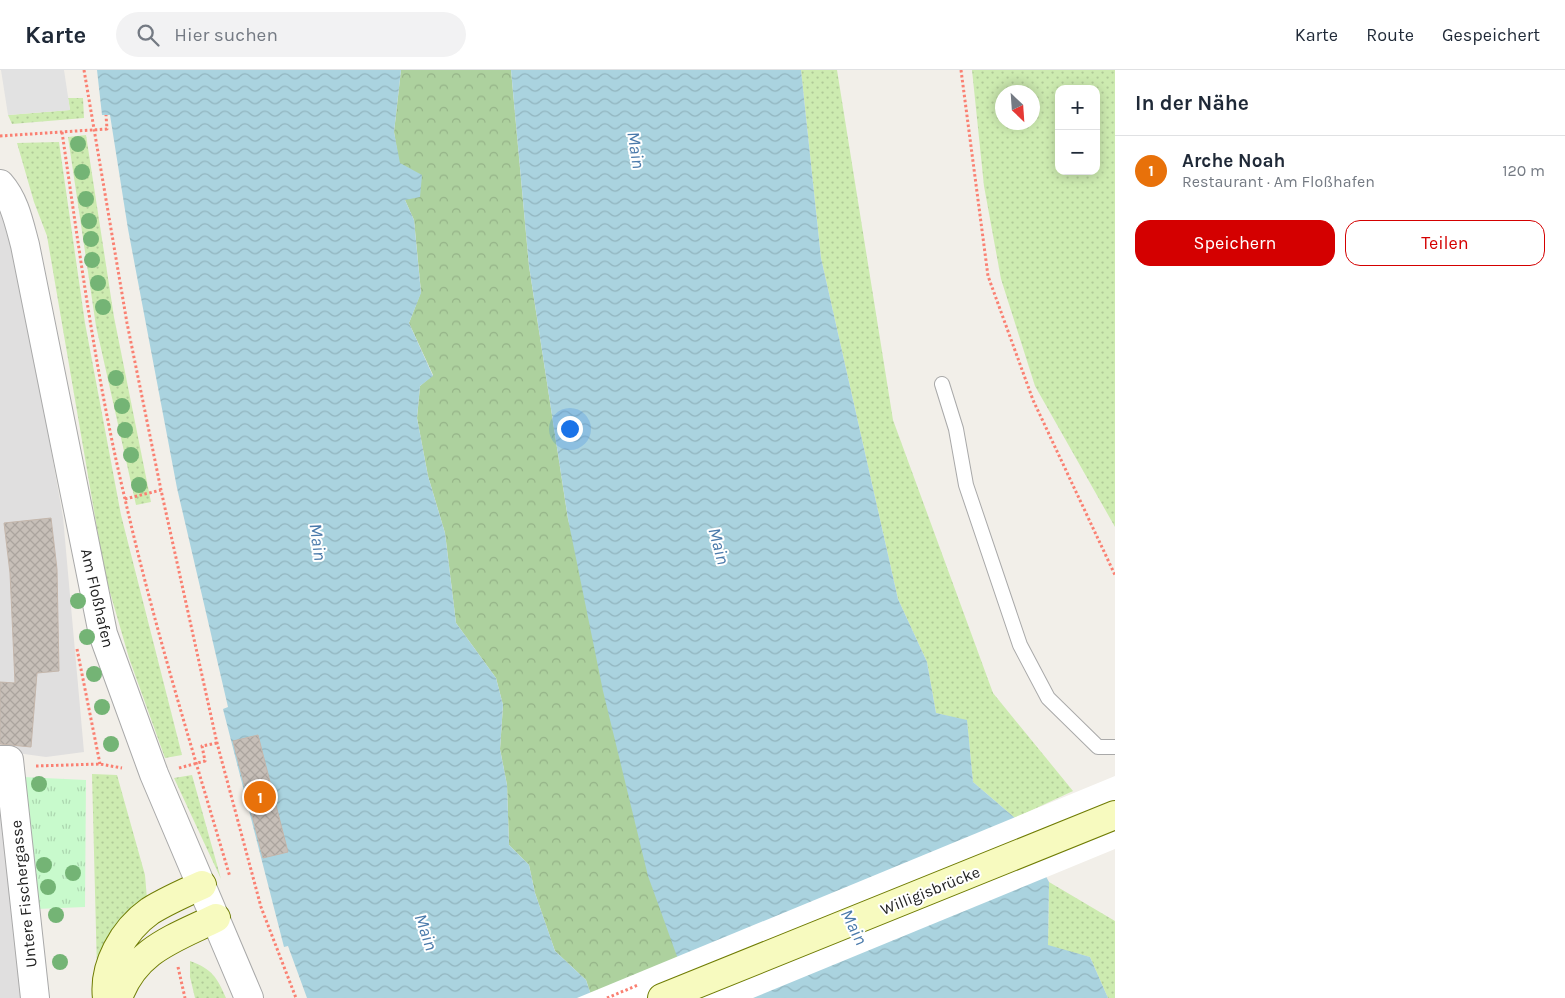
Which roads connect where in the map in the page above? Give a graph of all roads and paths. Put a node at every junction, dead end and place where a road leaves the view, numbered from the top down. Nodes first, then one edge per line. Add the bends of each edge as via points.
1 (84, 70) edge
2 (961, 70) edge
3 (106, 115) dead end
4 (95, 130) junction
5 (62, 132) junction
6 (0, 136) edge
7 (0, 184) edge
8 (942, 384) dead end
9 (160, 490) junction
10 (124, 499) junction
11 (1115, 575) edge
12 (217, 744) junction
13 (1115, 747) edge
14 (5, 760) edge
15 (195, 764) junction
16 (79, 765) dead end
17 (52, 767) dead end
18 (1115, 815) edge
19 (202, 885) junction
20 (233, 886) dead end
21 (216, 918) junction
22 (178, 965) dead end
23 (30, 997) edge
24 (107, 998) edge
25 (118, 998) edge
26 (185, 998) edge
27 (249, 998) edge
28 (296, 998) edge
29 (662, 998) edge

1 - 4 path
2 - 11 path via 988,276 1033,400
3 - 4 path via 107,129
4 - 5 path
4 - 9 path via 127,323
5 - 6 path
5 - 10 path via 90,324
7 - 19 street, Am Floßhafen via 14,206 25,245 103,634 154,774
8 - 13 lane via 956,429 966,485 1020,644 1048,698 1098,747
9 - 10 path
9 - 12 path
10 - 15 path
12 - 15 path via 202,746 205,761
12 - 28 path via 261,907
14 - 23 street, Untere Fischergasse
15 - 20 path
16 - 17 path
18 - 29 main road, Willigisbrücke
19 - 21 street, Am Floßhafen
19 - 24 main road via 148,912 131,929 115,953 108,972
21 - 25 main road via 152,950 137,962
21 - 27 street, Am Floßhafen
22 - 26 path

